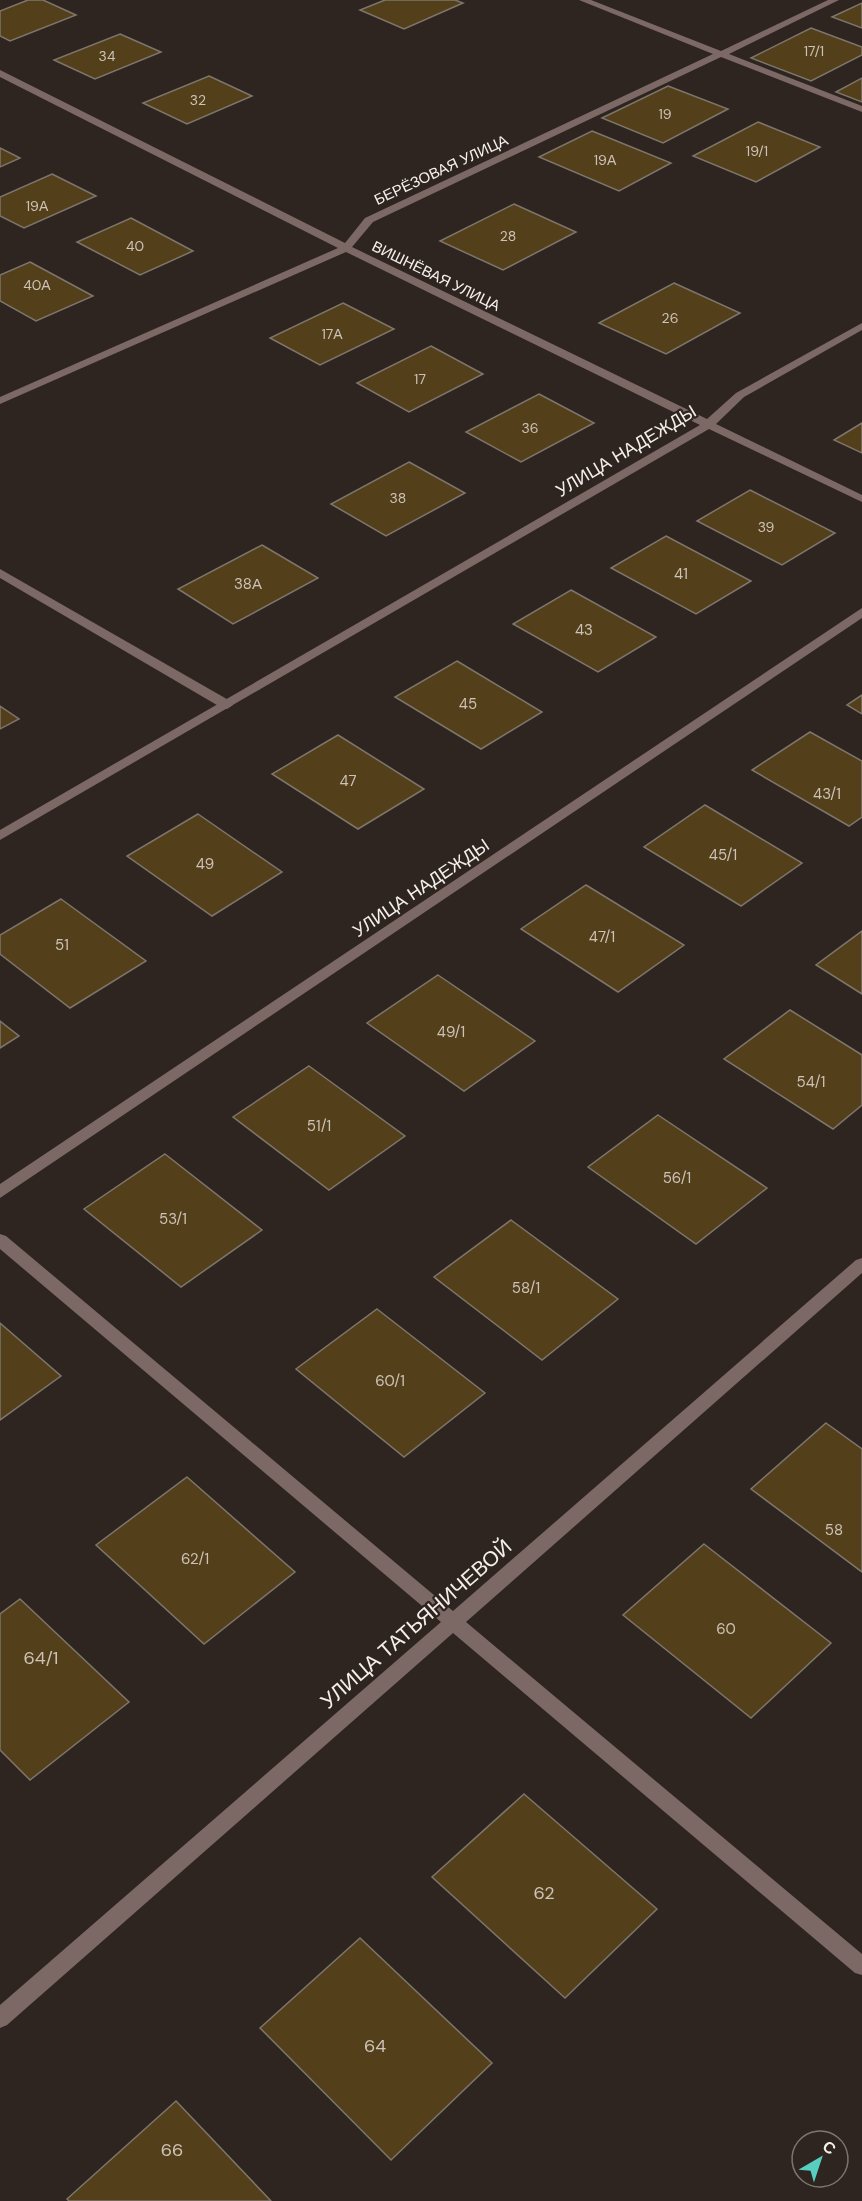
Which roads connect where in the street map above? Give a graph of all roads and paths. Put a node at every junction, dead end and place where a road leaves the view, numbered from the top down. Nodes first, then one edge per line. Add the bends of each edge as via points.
1 (583, 0) edge
2 (836, 0) edge
3 (724, 54) junction
4 (0, 73) edge
5 (862, 109) edge
6 (346, 248) junction
7 (862, 326) edge
8 (0, 401) edge
9 (708, 425) junction
10 (862, 499) edge
11 (0, 573) edge
12 (862, 612) edge
13 (227, 705) junction
14 (0, 836) edge
15 (0, 1192) edge
16 (0, 1240) edge
17 (862, 1264) edge
18 (453, 1621) junction
19 (862, 1966) edge
20 (0, 2018) edge

1 - 3 street
2 - 3 street, БЕРЁЗОВАЯ УЛИЦА
3 - 5 street
3 - 6 street, БЕРЁЗОВАЯ УЛИЦА via 369,220
4 - 6 street, ВИШНЁВАЯ УЛИЦА
6 - 8 street, БЕРЁЗОВАЯ УЛИЦА
6 - 9 street, ВИШНЁВАЯ УЛИЦА
7 - 9 street, УЛИЦА НАДЕЖДЫ via 740,395
9 - 10 street, ВИШНЁВАЯ УЛИЦА
9 - 13 street, УЛИЦА НАДЕЖДЫ
11 - 13 street
12 - 15 street, УЛИЦА НАДЕЖДЫ
13 - 14 street, УЛИЦА НАДЕЖДЫ
16 - 18 street
17 - 18 street, УЛИЦА ТАТЬЯНИЧЕВОЙ
18 - 19 street
18 - 20 street, УЛИЦА ТАТЬЯНИЧЕВОЙ

